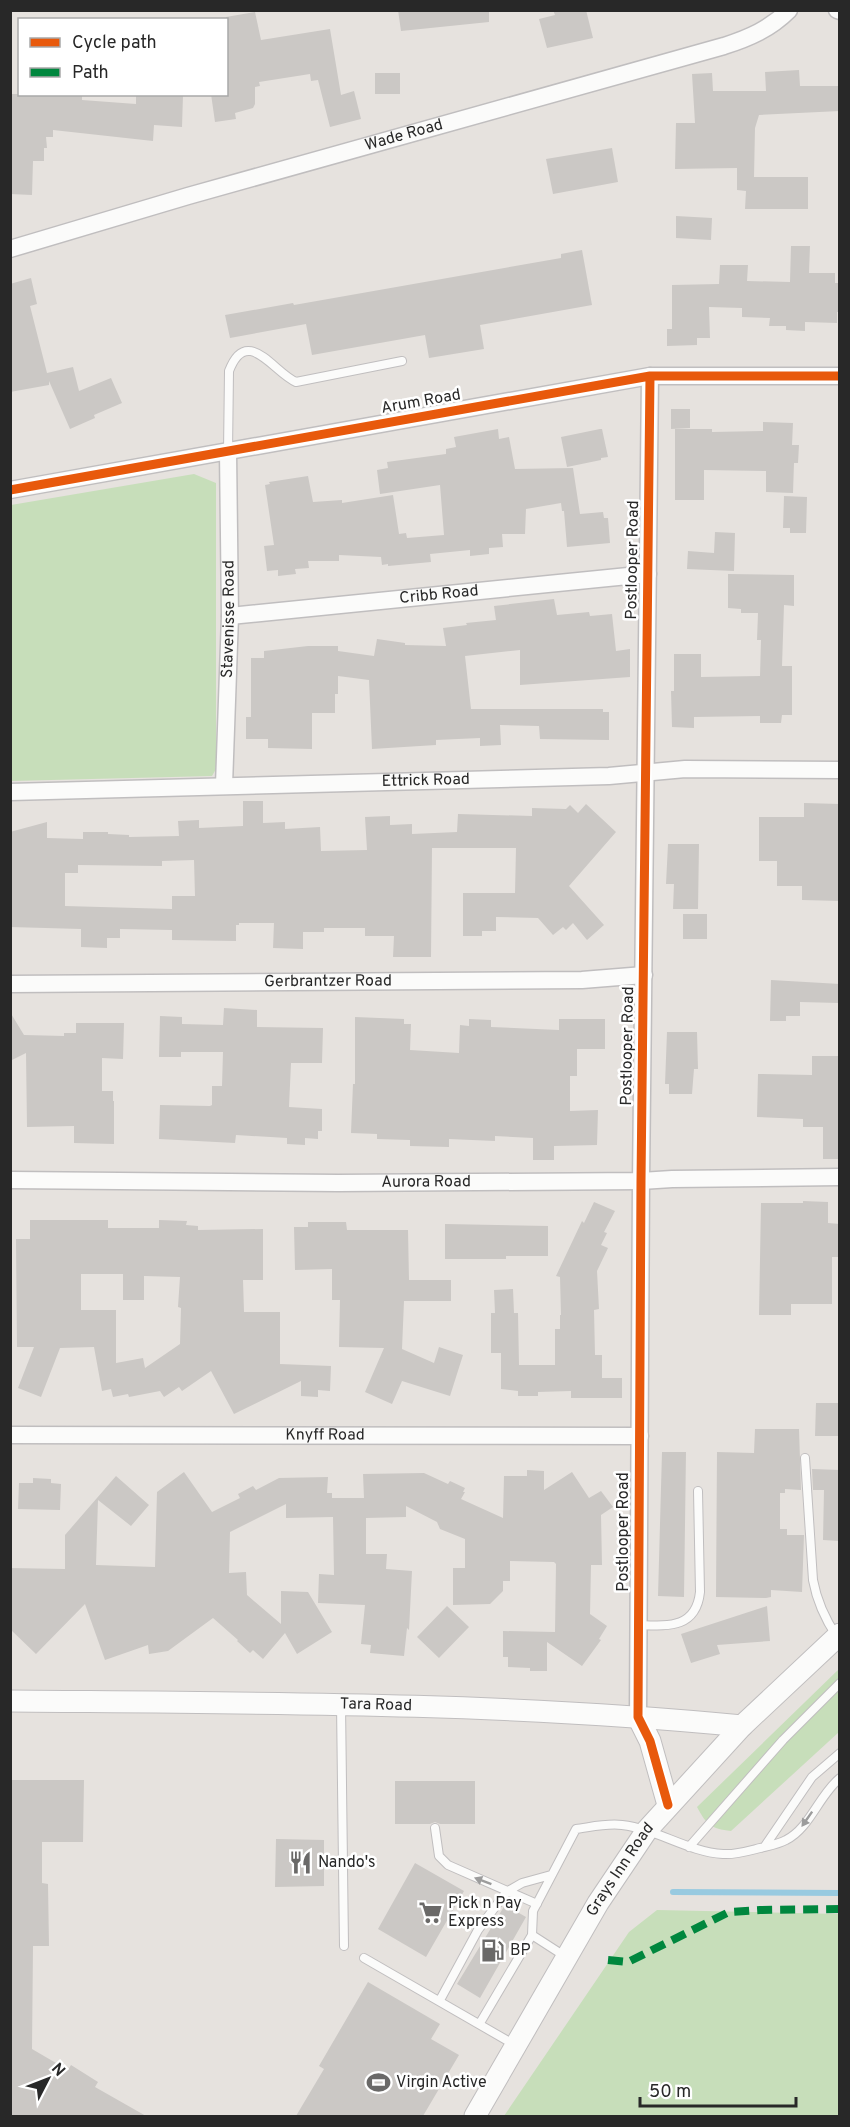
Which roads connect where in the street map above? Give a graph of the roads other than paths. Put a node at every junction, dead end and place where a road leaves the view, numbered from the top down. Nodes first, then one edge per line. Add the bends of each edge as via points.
1 (789, 10) edge
2 (10, 249) edge
3 (402, 361) dead end
4 (650, 376) junction
5 (840, 376) edge
6 (228, 452) junction
7 (10, 490) edge
8 (648, 574) junction
9 (230, 616) junction
10 (840, 770) edge
11 (645, 774) junction
12 (224, 785) junction
13 (10, 792) edge
14 (644, 975) junction
15 (10, 984) edge
16 (840, 1177) edge
17 (10, 1180) edge
18 (640, 1181) junction
19 (10, 1436) edge
20 (640, 1436) junction
21 (805, 1458) dead end
22 (698, 1491) dead end
23 (639, 1625) junction
24 (838, 1636) edge
25 (840, 1683) edge
26 (10, 1701) edge
27 (341, 1704) junction
28 (638, 1717) junction
29 (742, 1726) junction
30 (840, 1754) edge
31 (840, 1778) edge
32 (668, 1805) junction
33 (435, 1828) dead end
34 (647, 1830) junction
35 (689, 1846) junction
36 (765, 1846) junction
37 (551, 1875) junction
38 (508, 1891) junction
39 (537, 1904) junction
40 (532, 1935) junction
41 (344, 1946) dead end
42 (364, 1958) dead end
43 (566, 1958) junction
44 (440, 2000) junction
45 (480, 2023) junction
46 (517, 2046) junction
47 (476, 2116) edge

1 - 2 street, Wade Road via 754,36 724,46
3 - 6 lane via 296,382 263,355 248,351 239,354 229,371
4 - 5 street, Arum Road
4 - 6 street, Arum Road
4 - 8 street, Postlooper Road
6 - 7 street, Arum Road
6 - 9 street, Stavenisse Road
8 - 9 street, Cribb Road
8 - 11 street, Postlooper Road
9 - 12 street, Stavenisse Road
10 - 11 street, Ettrick Road via 685,769
11 - 12 street, Ettrick Road
11 - 14 street, Postlooper Road
12 - 13 street, Ettrick Road
14 - 15 street, Gerbrantzer Road via 582,980
14 - 18 street, Postlooper Road
16 - 18 street, Aurora Road
17 - 18 street, Aurora Road
18 - 20 street, Postlooper Road
19 - 20 street, Knyff Road
20 - 23 street, Postlooper Road
21 - 24 lane via 813,1580 823,1614
22 - 23 lane via 697,1607 671,1626
23 - 28 street, Postlooper Road
24 - 29 street, Grays Inn Road
25 - 35 lane via 783,1740
26 - 27 street, Tara Road
27 - 28 street, Tara Road
27 - 41 lane
28 - 29 street, Tara Road
28 - 32 street via 650,1741
29 - 32 street, Grays Inn Road
30 - 36 lane via 813,1777
31 -> 36 lane via 797,1832 786,1841
32 - 34 street, Grays Inn Road
38 -> 33 lane via 443,1862
34 - 35 lane
34 - 37 lane via 622,1824 576,1829
34 - 43 street, Grays Inn Road
35 - 36 lane via 725,1854
37 - 38 lane
37 - 39 lane
38 - 39 lane
38 - 44 lane via 478,1930
39 - 40 lane via 531,1917
40 - 43 lane
40 - 45 lane
42 - 44 lane
43 - 46 street, Grays Inn Road
44 - 45 lane
45 - 46 lane
46 - 47 street, Grays Inn Road

